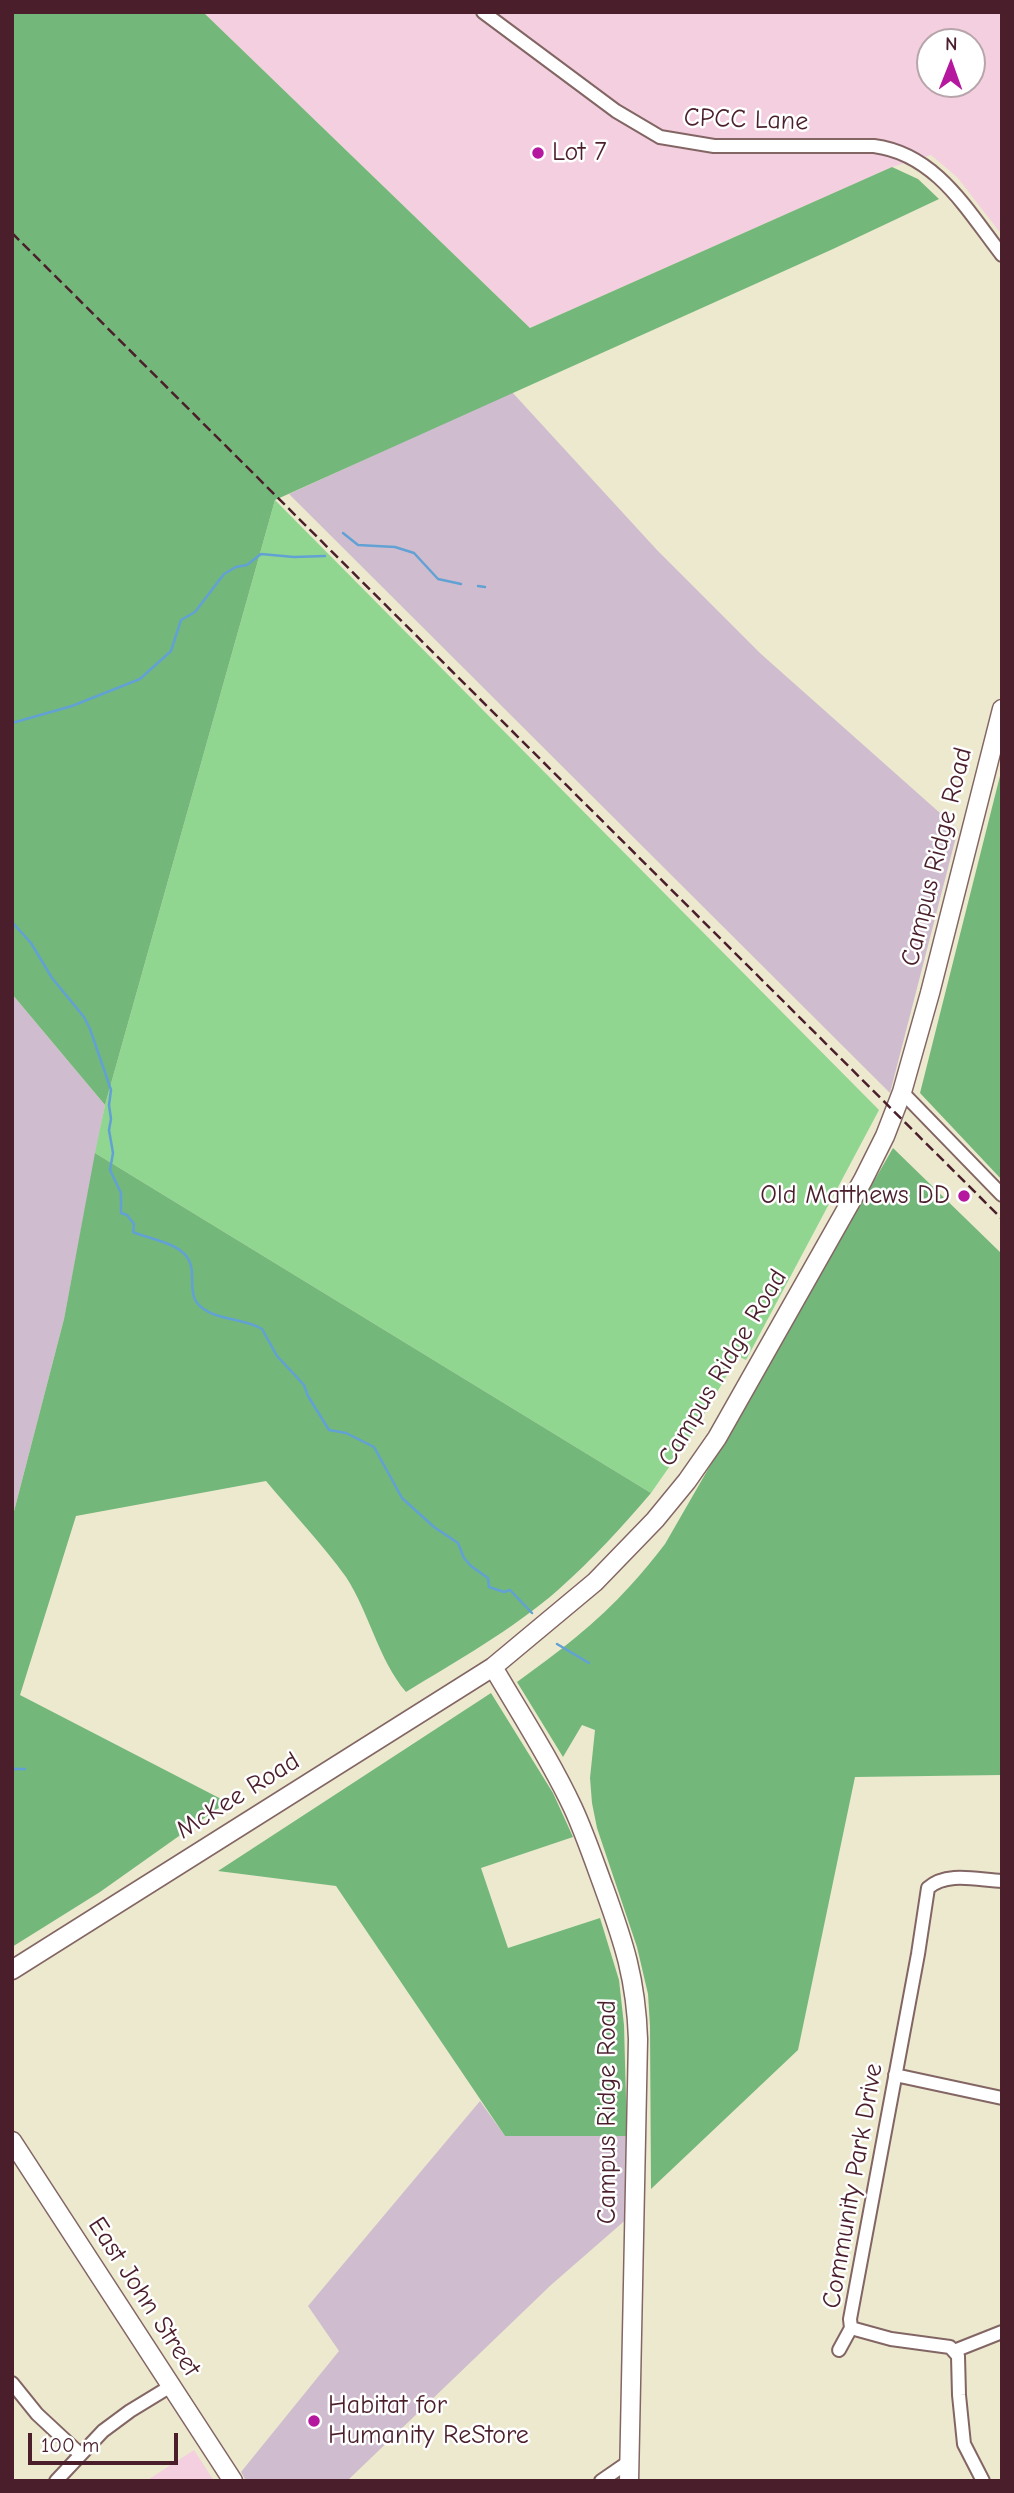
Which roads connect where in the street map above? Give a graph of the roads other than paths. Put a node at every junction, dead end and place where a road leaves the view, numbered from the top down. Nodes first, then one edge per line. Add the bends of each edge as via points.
1 (483, 12) edge
2 (1002, 255) edge
3 (1002, 709) edge
4 (902, 1092) junction
5 (1002, 1195) edge
6 (493, 1667) junction
7 (1002, 1881) edge
8 (12, 1970) edge
9 (895, 2075) junction
10 (1002, 2098) edge
11 (15, 2154) edge
12 (851, 2328) junction
13 (1002, 2332) edge
14 (839, 2350) dead end
15 (954, 2351) junction
16 (12, 2383) edge
17 (171, 2386) junction
18 (80, 2454) junction
19 (630, 2461) junction
20 (56, 2481) edge
21 (233, 2481) edge
22 (601, 2481) edge
23 (629, 2481) edge
24 (983, 2481) edge

1 - 2 street, CPCC Lane via 615,111 660,137 715,146 874,146 904,154 941,178
3 - 4 street, Campus Ridge Road
4 - 5 street
4 - 6 street, Campus Ridge Road via 863,1180 717,1438 687,1481 605,1573
6 - 8 street, McKee Road
6 - 19 street, Campus Ridge Road via 572,1805 631,1966 637,2000
7 - 9 street, Community Park Drive via 950,1878 928,1888
9 - 10 street
9 - 12 street, Community Park Drive
11 - 17 street, East John Street
12 - 14 street
12 - 15 street, Community Park Drive
13 - 15 street
15 - 24 street via 964,2444
16 - 18 street
17 - 18 street via 103,2431
17 - 21 street, East John Street
18 - 20 street
19 - 22 street
19 - 23 street, Campus Ridge Road

